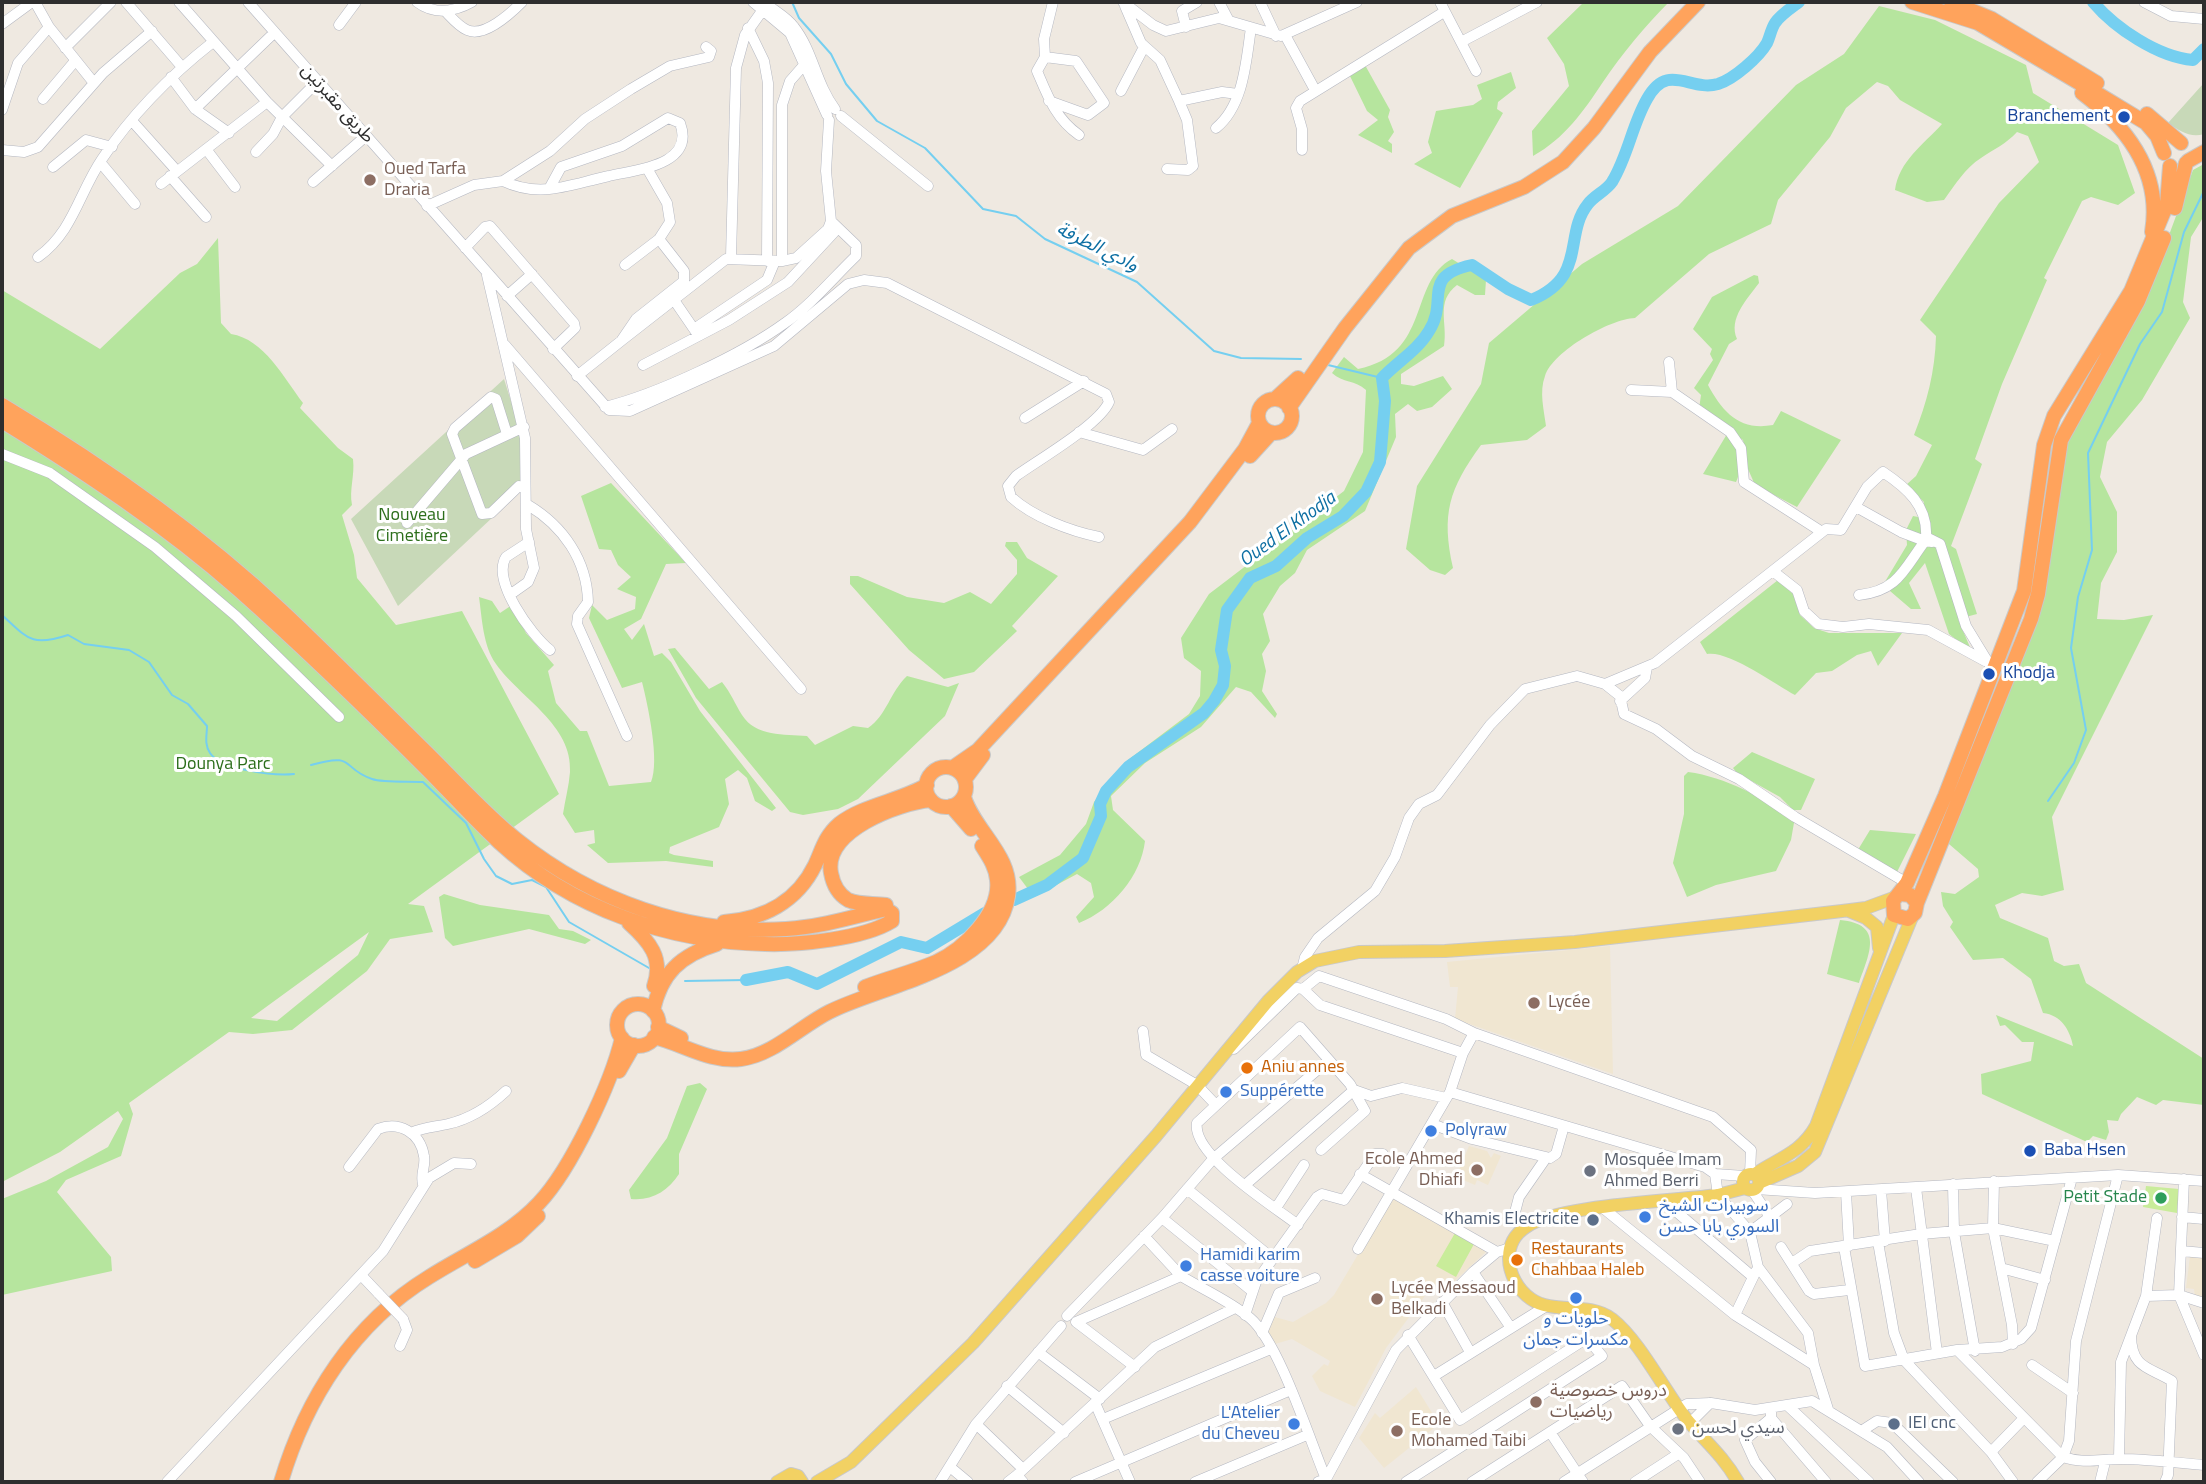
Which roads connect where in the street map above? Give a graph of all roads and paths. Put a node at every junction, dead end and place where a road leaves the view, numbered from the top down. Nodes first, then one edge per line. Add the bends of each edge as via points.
1 (33, 2) edge
2 (111, 2) edge
3 (126, 2) edge
4 (179, 2) edge
5 (248, 2) edge
6 (356, 2) edge
7 (417, 2) edge
8 (472, 2) edge
9 (522, 2) edge
10 (753, 2) edge
11 (1053, 2) edge
12 (1196, 2) edge
13 (1219, 2) edge
14 (1260, 2) edge
15 (1357, 2) edge
16 (1537, 2) edge
17 (1686, 2) edge
18 (1698, 2) edge
19 (1912, 2) edge
20 (1951, 2) edge
21 (2144, 2) edge
22 (1125, 3) edge
23 (763, 6) edge
24 (1340, 6) edge
25 (1442, 7) edge
26 (444, 11) junction
27 (1228, 19) junction
28 (2204, 19) edge
29 (2, 24) edge
30 (339, 25) dead end
31 (49, 27) junction
32 (1186, 27) junction
33 (748, 28) junction
34 (1251, 28) junction
35 (152, 31) junction
36 (274, 33) junction
37 (1280, 36) junction
38 (213, 41) junction
39 (1461, 42) junction
40 (706, 47) dead end
41 (1144, 47) junction
42 (65, 48) junction
43 (1045, 57) junction
44 (75, 61) junction
45 (2045, 64) junction
46 (804, 65) junction
47 (182, 67) junction
48 (238, 69) junction
49 (1476, 71) dead end
50 (171, 76) junction
51 (317, 82) junction
52 (94, 83) junction
53 (1315, 90) junction
54 (1121, 92) dead end
55 (1238, 94) junction
56 (43, 99) dead end
57 (1049, 101) junction
58 (1179, 101) junction
59 (267, 102) junction
60 (195, 109) junction
61 (2, 110) edge
62 (833, 115) junction
63 (282, 117) junction
64 (133, 122) junction
65 (1216, 128) dead end
66 (229, 133) junction
67 (1079, 135) dead end
68 (366, 136) junction
69 (2204, 144) edge
70 (112, 147) junction
71 (206, 149) junction
72 (2, 150) edge
73 (1302, 150) dead end
74 (256, 152) dead end
75 (2204, 152) edge
76 (2185, 153) junction
77 (2167, 159) junction
78 (100, 162) junction
79 (332, 166) junction
80 (53, 167) dead end
81 (1167, 169) dead end
82 (648, 170) junction
83 (173, 173) junction
84 (503, 181) junction
85 (313, 182) dead end
86 (162, 184) dead end
87 (929, 186) dead end
88 (235, 187) dead end
89 (549, 189) junction
90 (135, 204) dead end
91 (428, 206) junction
92 (206, 216) dead end
93 (835, 225) junction
94 (659, 239) junction
95 (466, 248) junction
96 (2147, 255) junction
97 (38, 257) dead end
98 (732, 257) junction
99 (774, 261) junction
100 (625, 265) dead end
101 (486, 271) junction
102 (532, 274) junction
103 (507, 296) junction
104 (674, 300) junction
105 (696, 332) junction
106 (621, 341) junction
107 (505, 345) junction
108 (553, 349) junction
109 (1669, 362) dead end
110 (643, 365) dead end
111 (576, 376) junction
112 (1084, 381) junction
113 (1631, 390) dead end
114 (1672, 392) junction
115 (1275, 400) junction
116 (2, 405) edge
117 (604, 407) junction
118 (1289, 408) junction
119 (1025, 418) dead end
120 (2, 421) edge
121 (524, 427) junction
122 (1265, 428) junction
123 (1172, 429) dead end
124 (1079, 432) junction
125 (507, 434) junction
126 (2, 454) edge
127 (461, 459) junction
128 (519, 486) dead end
129 (528, 505) junction
130 (1856, 507) junction
131 (407, 523) dead end
132 (1822, 532) junction
133 (1099, 537) dead end
134 (1925, 541) junction
135 (529, 542) junction
136 (1940, 544) junction
137 (1774, 572) junction
138 (511, 594) junction
139 (1860, 595) dead end
140 (550, 650) dead end
141 (1647, 667) junction
142 (1991, 668) junction
143 (1605, 684) junction
144 (801, 690) dead end
145 (1620, 701) junction
146 (339, 717) dead end
147 (627, 736) dead end
148 (952, 768) junction
149 (965, 779) junction
150 (927, 785) junction
151 (964, 797) junction
152 (931, 800) junction
153 (951, 806) junction
154 (1898, 900) junction
155 (888, 909) junction
156 (1914, 910) junction
157 (1848, 911) junction
158 (625, 919) junction
159 (695, 924) junction
160 (721, 942) junction
161 (1302, 969) junction
162 (1876, 970) junction
163 (1303, 989) junction
164 (646, 1008) junction
165 (1143, 1031) dead end
166 (656, 1032) junction
167 (1474, 1033) junction
168 (628, 1042) junction
169 (1463, 1053) junction
170 (1329, 1060) junction
171 (1197, 1085) junction
172 (1354, 1090) junction
173 (506, 1091) dead end
174 (1448, 1095) junction
175 (1215, 1104) junction
176 (1432, 1124) junction
177 (1564, 1126) junction
178 (411, 1133) junction
179 (1321, 1150) dead end
180 (1383, 1154) dead end
181 (1546, 1158) junction
182 (1213, 1159) junction
183 (471, 1164) dead end
184 (1304, 1165) dead end
185 (349, 1167) dead end
186 (1360, 1174) junction
187 (1715, 1174) junction
188 (2118, 1175) junction
189 (2072, 1178) junction
190 (2184, 1179) junction
191 (1994, 1181) junction
192 (2204, 1181) edge
193 (1751, 1182) junction
194 (423, 1184) junction
195 (1953, 1184) junction
196 (1245, 1185) junction
197 (1916, 1188) junction
198 (1187, 1189) junction
199 (1881, 1190) junction
200 (1393, 1192) junction
201 (1846, 1192) junction
202 (1718, 1195) junction
203 (1665, 1202) junction
204 (1787, 1204) dead end
205 (1276, 1208) junction
206 (1603, 1208) junction
207 (1514, 1216) dead end
208 (1770, 1217) junction
209 (2182, 1217) junction
210 (1162, 1218) junction
211 (2157, 1218) dead end
212 (2204, 1219) edge
213 (1298, 1225) junction
214 (1993, 1228) junction
215 (1750, 1232) junction
216 (1954, 1232) junction
217 (1921, 1234) junction
218 (1144, 1236) junction
219 (2055, 1241) junction
220 (1881, 1242) junction
221 (1781, 1247) dead end
222 (1847, 1247) junction
223 (1359, 1249) dead end
224 (1503, 1250) junction
225 (2181, 1251) junction
226 (2204, 1254) edge
227 (1272, 1258) junction
228 (1792, 1264) junction
229 (2001, 1268) junction
230 (1473, 1272) junction
231 (1755, 1272) junction
232 (361, 1275) junction
233 (1181, 1276) junction
234 (1315, 1278) dead end
235 (2045, 1280) junction
236 (1252, 1290) junction
237 (1849, 1290) junction
238 (2179, 1295) junction
239 (2146, 1296) junction
240 (1442, 1302) junction
241 (2204, 1303) edge
242 (1548, 1305) junction
243 (1236, 1308) junction
244 (1245, 1315) junction
245 (1735, 1315) junction
246 (1073, 1321) junction
247 (1511, 1328) junction
248 (1262, 1333) junction
249 (2131, 1334) junction
250 (1408, 1335) junction
251 (2013, 1344) junction
252 (400, 1346) dead end
253 (1271, 1349) junction
254 (1957, 1350) junction
255 (1975, 1351) junction
256 (1038, 1352) junction
257 (1470, 1352) junction
258 (1937, 1353) junction
259 (2204, 1355) edge
260 (1904, 1360) junction
261 (1814, 1365) junction
262 (2032, 1366) dead end
263 (1135, 1367) junction
264 (1434, 1376) junction
265 (1007, 1386) junction
266 (1291, 1390) junction
267 (2073, 1393) junction
268 (1098, 1401) junction
269 (1711, 1403) junction
270 (1788, 1406) junction
271 (1678, 1407) junction
272 (1828, 1409) junction
273 (1771, 1414) junction
274 (2024, 1418) junction
275 (1103, 1419) junction
276 (1690, 1423) junction
277 (975, 1424) junction
278 (1650, 1426) junction
279 (1863, 1430) junction
280 (1549, 1432) junction
281 (1063, 1433) junction
282 (1307, 1435) junction
283 (1991, 1452) junction
284 (1678, 1454) junction
285 (2063, 1457) junction
286 (2119, 1458) junction
287 (1121, 1462) junction
288 (2105, 1462) junction
289 (2168, 1462) junction
290 (2204, 1465) edge
291 (950, 1467) junction
292 (1021, 1475) edge
293 (1580, 1478) edge
294 (800, 1479) edge
295 (822, 1480) edge
296 (781, 1481) edge
297 (1323, 1481) edge
298 (167, 1482) edge
299 (281, 1482) edge
300 (290, 1482) edge
301 (940, 1482) edge
302 (968, 1482) edge
303 (1008, 1482) edge
304 (1075, 1482) edge
305 (1129, 1482) edge
306 (1195, 1482) edge
307 (1406, 1482) edge
308 (1472, 1482) edge
309 (1564, 1482) edge
310 (1635, 1482) edge
311 (1700, 1482) edge
312 (1738, 1482) edge
313 (1771, 1482) edge
314 (1826, 1482) edge
315 (1869, 1482) edge
316 (1919, 1482) edge
317 (1953, 1482) edge
318 (2013, 1482) edge
319 (2037, 1482) edge
320 (2100, 1482) edge
321 (2165, 1482) edge

1 - 29 street
1 - 31 street
2 - 42 street
3 - 35 street
4 - 38 street
5 - 36 street, طريق مقبرتين
6 - 30 street
7 - 26 street
8 - 26 street
9 - 26 street via 477,31 467,30
10 - 23 street
11 - 43 street via 1044,39
12 - 32 street via 1181,12
13 - 27 street
14 - 37 street
15 - 24 street
16 - 39 street
17 - 115 highway via 1561,152 1520,179 1447,210 1408,238 1299,378
18 - 118 highway via 1650,52 1563,162 1524,187 1452,216 1409,248
19 - 45 highway via 1968,18
20 - 76 highway via 1992,19 2095,81 2155,120
21 - 28 street via 2171,16
22 - 32 street via 1159,29
22 - 41 street
23 - 33 street
23 - 46 street via 787,29
23 - 62 street via 786,18 797,32
24 - 37 street
25 - 39 street
25 - 53 street
27 - 32 street via 1213,18
27 - 34 street
31 - 42 street
31 - 61 street via 18,63
33 - 98 street via 736,68
33 - 99 street via 764,61 768,83
34 - 37 street
34 - 55 street
35 - 47 street
35 - 52 street
36 - 48 street
36 - 51 street, طريق مقبرتين
37 - 53 street
38 - 47 street
38 - 48 street
39 - 49 street
40 - 84 street via 711,51 709,57 670,66 631,89
41 - 54 street
41 - 58 street via 1160,60
42 - 44 street
43 - 57 street via 1037,71
43 - 57 street via 1076,61 1104,103 1088,115
44 - 52 street
44 - 56 street
45 - 77 highway via 2146,123
45 - 96 highway via 2114,120 2142,159 2154,201
46 - 62 street
46 - 99 street via 790,81 782,105
47 - 50 street
48 - 59 street
48 - 60 street
50 - 60 street
50 - 64 street
51 - 63 street
51 - 68 street, طريق مقبرتين
52 - 72 street via 38,147 24,152
53 - 73 street via 1297,104
55 - 58 street via 1222,92
55 - 65 street
57 - 67 street via 1062,124
58 - 81 street via 1192,166
59 - 63 street
59 - 66 street
60 - 66 street
62 - 87 street
62 - 93 street via 826,171
63 - 74 street
63 - 79 street
64 - 70 street
64 - 83 street
66 - 71 street
68 - 79 street
68 - 91 street, طريق مقبرتين
69 - 76 highway
70 - 78 street
70 - 80 street via 86,140
71 - 83 street
71 - 88 street
75 - 76 highway
76 - 77 highway via 2179,167
76 - 77 highway via 2172,143
76 - 156 highway via 2179,195 2143,292 2061,440 2032,620
77 - 96 highway via 2167,204
78 - 90 street
78 - 97 street via 66,230
79 - 85 street
82 - 89 street
82 - 89 street via 677,149 682,138 677,120 668,118 622,146 561,167
82 - 94 street via 670,211 668,228
83 - 86 street
83 - 92 street
84 - 89 street via 522,188
84 - 91 street via 474,185
91 - 95 street, طريق مقبرتين
93 - 99 street via 796,258
93 - 105 street via 788,282 729,320
93 - 117 street via 856,245 856,256 786,322 638,399
94 - 100 street
94 - 106 street via 684,271 684,281 636,319
95 - 101 street, طريق مقبرتين
95 - 102 street via 491,226
96 - 142 highway via 2120,312 2054,416 2044,445 2024,591
98 - 99 street
98 - 104 street
99 - 105 street via 767,280
101 - 103 street, طريق مقبرتين
101 - 107 street
102 - 103 street
102 - 108 street via 574,323 575,328
103 - 108 street, طريق مقبرتين
104 - 105 street
104 - 106 street
105 - 110 street
106 - 111 street
107 - 121 street
107 - 144 street
108 - 111 street, طريق مقبرتين
109 - 114 street
111 - 117 street, طريق مقبرتين
112 - 117 street via 895,286 864,280 841,288 774,346 630,411
112 - 119 street
112 - 124 street via 1106,394 1109,402
113 - 114 street
114 - 132 street via 1737,439 1743,454 1744,482
115 - 118 highway
115 - 122 highway via 1262,406
116 - 159 highway via 126,485 243,576 534,853 607,895
118 - 122 highway via 1291,419 1282,432
120 - 158 highway via 140,511 229,582 516,855 586,901
121 - 125 street
121 - 129 street
122 - 148 highway via 1153,564 978,750
122 - 149 highway via 1164,564
123 - 124 street via 1143,450
124 - 133 street via 1016,477 1008,491 1016,502 1036,513 1081,534
125 - 127 street
125 - 127 street via 496,400 489,398 453,432
126 - 146 street via 50,473 155,547 236,616
127 - 128 street via 484,515
127 - 131 street
129 - 135 street
129 - 147 street via 553,523 579,561 588,602 577,622
130 - 132 street via 1841,530
130 - 134 street
130 - 136 street via 1874,477 1883,472 1919,500 1927,523 1926,537
132 - 137 street
134 - 136 street
134 - 139 street via 1894,584 1884,592
135 - 138 street via 534,573
135 - 138 street via 502,562
136 - 142 street via 1966,626
137 - 141 street
137 - 142 street via 1797,590 1804,611 1818,624 1928,630
138 - 140 street via 530,631
141 - 143 street
141 - 145 street via 1645,678
142 - 154 highway via 1968,742
143 - 145 street
143 - 161 street via 1568,677 1537,684 1516,698 1467,752 1437,795 1419,804 1375,891 1318,938
145 - 154 street via 1621,712 1739,779 1795,817
148 - 149 highway
148 - 150 highway via 936,770
149 - 151 highway
150 - 152 highway
150 - 159 highway via 836,826 807,878 780,906 751,918
151 - 153 highway
151 - 166 highway via 972,818 1002,859 1009,884 999,918 964,955 923,978 831,1011 754,1056 722,1059
152 - 153 highway
152 - 155 highway via 856,828 842,837 833,852 831,875 842,896
153 - 166 highway via 989,857 998,884 988,914 953,951 936,962 842,997 748,1050 719,1051
154 - 156 highway via 1910,895
154 - 156 highway via 1903,920
154 - 157 main road
154 - 162 main road
155 - 159 highway via 789,929 738,930
155 - 160 highway via 893,916 890,923 825,939 776,944
156 - 193 main road via 1815,1152 1798,1166
157 - 161 main road via 1575,942 1445,951 1359,951 1315,961
157 - 162 main road via 1877,927 1881,940
158 - 160 highway
158 - 164 highway via 647,939 657,962
160 - 164 highway via 694,951 672,967
161 - 171 main road via 1267,1002
162 - 193 main road via 1812,1134 1789,1157
163 - 167 street via 1319,976
163 - 169 street via 1320,1005
163 - 171 street via 1297,988
164 - 166 highway
164 - 168 highway via 626,1008 619,1015 617,1029
165 - 171 street via 1146,1055
166 - 168 highway via 645,1044
167 - 169 street
167 - 193 street via 1713,1117 1751,1150
168 - 299 highway via 549,1191 513,1226 416,1285 358,1334 319,1393
168 - 300 highway via 589,1139 560,1188 517,1236 412,1296 362,1342 326,1399
169 - 174 street
170 - 172 street
170 - 175 street via 1300,1027
170 - 182 street
171 - 175 street
171 - 295 main road via 973,1343 851,1462
172 - 174 street via 1371,1096 1402,1088
172 - 179 street via 1365,1111
172 - 196 street
173 - 178 street via 458,1121
174 - 176 street
174 - 177 street
175 - 182 street via 1196,1129
176 - 181 street
176 - 200 street
177 - 181 street via 1556,1154
177 - 187 street via 1705,1167
178 - 185 street via 400,1126 377,1129
178 - 194 street via 425,1158
180 - 186 street via 1375,1154
181 - 207 street via 1519,1197
182 - 196 street
182 - 198 street
183 - 194 street via 447,1166
184 - 205 street
186 - 200 street
186 - 213 street via 1344,1200 1322,1194
187 - 193 street
187 - 202 street
188 - 189 street
188 - 190 street
188 - 267 street via 2081,1318
189 - 191 street
189 - 219 street
190 - 192 street
190 - 209 street
191 - 195 street
191 - 214 street
193 - 201 street via 1815,1193
193 - 202 main road
193 - 208 street
194 - 232 street via 391,1240
195 - 197 street
195 - 216 street
196 - 205 street
197 - 199 street
197 - 217 street
198 - 210 street
198 - 227 street
199 - 201 street
199 - 220 street
200 - 223 street
200 - 224 street
201 - 222 street
202 - 203 main road
202 - 215 street
203 - 206 main road
203 - 231 street
204 - 208 street
205 - 213 street
206 - 224 main road via 1538,1220
206 - 245 street
208 - 215 street
209 - 212 street
209 - 225 street
210 - 218 street
210 - 236 street
211 - 239 street
213 - 227 street
214 - 216 street
214 - 219 street
214 - 229 street
215 - 231 street
216 - 217 street
216 - 255 street
217 - 220 street
217 - 258 street
218 - 233 street
218 - 246 street
219 - 235 street
220 - 222 street
220 - 260 street via 1894,1333
221 - 228 street
222 - 228 street via 1810,1251
222 - 237 street
224 - 230 street
224 - 242 main road via 1520,1288
225 - 226 street
225 - 238 street
227 - 236 street
228 - 237 street via 1814,1294
229 - 235 street
229 - 251 street
230 - 240 street
230 - 247 street
231 - 245 street
231 - 261 street via 1808,1333
232 - 252 street, bridge via 403,1319 407,1330
232 - 298 street
233 - 243 street
233 - 246 street
234 - 248 street via 1279,1293
235 - 251 street via 2031,1328
236 - 244 street
237 - 260 street via 1865,1366
238 - 239 street
238 - 241 street
238 - 259 street
239 - 249 street
240 - 250 street
240 - 257 street
242 - 247 street
242 - 271 main road via 1589,1309 1610,1318
243 - 244 street
243 - 263 street via 1163,1341
244 - 248 street
245 - 261 street
246 - 256 street via 1070,1330 1061,1326
246 - 263 street
247 - 257 street
248 - 253 street
249 - 286 street via 2121,1362
249 - 289 street via 2137,1361 2172,1381
250 - 264 street
250 - 297 street
251 - 255 street
253 - 266 street
253 - 275 street
254 - 255 street
254 - 258 street
254 - 274 street
256 - 265 street
256 - 268 street
257 - 264 street
258 - 260 street
260 - 283 street
261 - 272 street
262 - 267 street
263 - 268 street
264 - 307 street via 1460,1420 1584,1340 1602,1356
265 - 277 street
265 - 281 street
266 - 282 street
266 - 287 street
267 - 285 street via 2073,1418
268 - 275 street
268 - 281 street
269 - 271 street
269 - 273 street
269 - 276 street
270 - 272 street via 1812,1401
270 - 273 street
270 - 315 street
271 - 276 main road
271 - 278 street
272 - 279 street
273 - 313 street via 1745,1440
273 - 314 street
274 - 283 street
274 - 285 street
275 - 287 street
276 - 312 main road via 1715,1447
277 - 291 street
277 - 292 street
278 - 280 street via 1622,1386
278 - 284 street
278 - 293 street
279 - 316 street
279 - 317 street via 1877,1421 1892,1423
280 - 293 street
280 - 308 street
281 - 292 street
282 - 297 street
282 - 306 street
283 - 318 street
284 - 310 street
284 - 311 street
285 - 288 street
285 - 319 street
286 - 288 street
286 - 289 street
287 - 304 street
287 - 305 street
288 - 320 street
289 - 290 street
289 - 321 street
291 - 301 street
291 - 302 street
292 - 303 street
293 - 309 street
294 - 295 main road
294 - 296 main road via 791,1474

